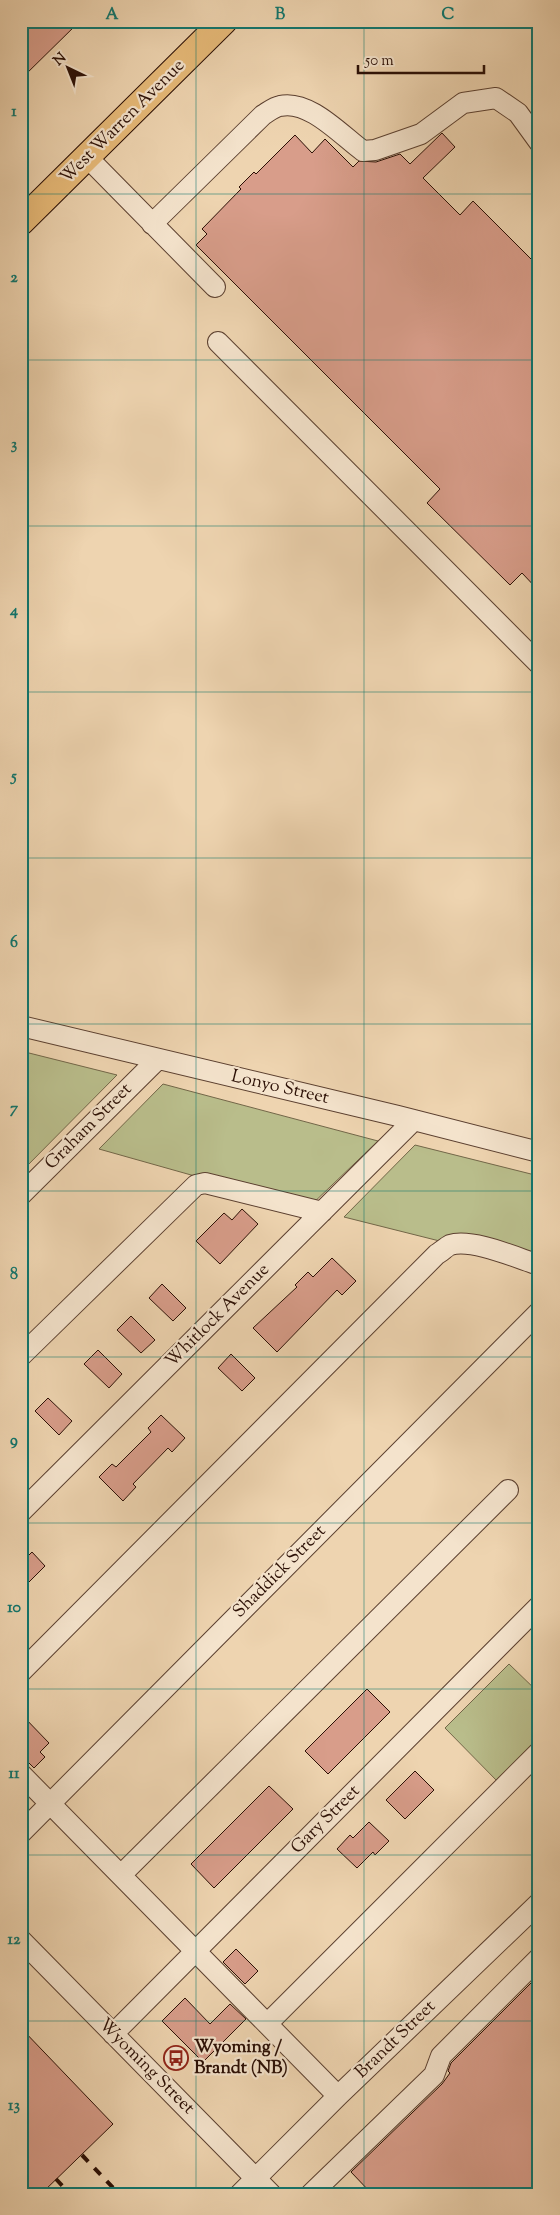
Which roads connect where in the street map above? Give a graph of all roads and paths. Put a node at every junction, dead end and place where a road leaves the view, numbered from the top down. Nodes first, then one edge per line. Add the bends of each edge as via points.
1 (224, 21) edge
2 (539, 142) edge
3 (87, 157) junction
4 (21, 222) edge
5 (152, 224) junction
6 (215, 287) dead end
7 (218, 342) dead end
8 (539, 664) edge
9 (21, 1026) edge
10 (157, 1060) junction
11 (414, 1120) junction
12 (539, 1152) edge
13 (21, 1195) edge
14 (322, 1212) junction
15 (539, 1265) edge
16 (539, 1312) edge
17 (21, 1356) edge
18 (508, 1490) dead end
19 (21, 1512) edge
20 (539, 1606) edge
21 (21, 1672) edge
22 (539, 1752) edge
23 (21, 1774) edge
24 (50, 1804) junction
25 (21, 1833) edge
26 (121, 1874) junction
27 (539, 1903) edge
28 (21, 1940) edge
29 (196, 1951) junction
30 (539, 1958) edge
31 (268, 2024) junction
32 (113, 2034) junction
33 (338, 2096) junction
34 (255, 2178) junction
35 (240, 2194) edge
36 (271, 2194) edge
37 (311, 2194) edge

1 - 3 main road, West Warren Avenue
2 - 5 street via 518,113 496,98 463,103 421,134 363,151 323,119 301,108 280,105 263,115
3 - 4 main road, West Warren Avenue
3 - 5 street
5 - 6 street
7 - 8 street
9 - 10 street, Lonyo Street
10 - 11 street, Lonyo Street
10 - 13 street, Graham Street
11 - 12 street, Lonyo Street
11 - 14 street, Whitlock Avenue
14 - 17 street via 205,1183 196,1184
14 - 19 street, Whitlock Avenue
15 - 21 street via 483,1247 460,1244 437,1254
16 - 24 street, Shaddick Street
18 - 26 street
20 - 29 street, Gary Street
22 - 31 street
23 - 24 street
24 - 25 street, Shaddick Street
24 - 26 street
26 - 29 street
27 - 33 street, Brandt Street
28 - 32 street, Wyoming Street
29 - 31 street
29 - 32 street, Gary Street
30 - 37 street via 442,2056 434,2075
31 - 33 street
32 - 34 street, Wyoming Street
33 - 34 street, Brandt Street
34 - 35 street, Brandt Street
34 - 36 street, Wyoming Street

